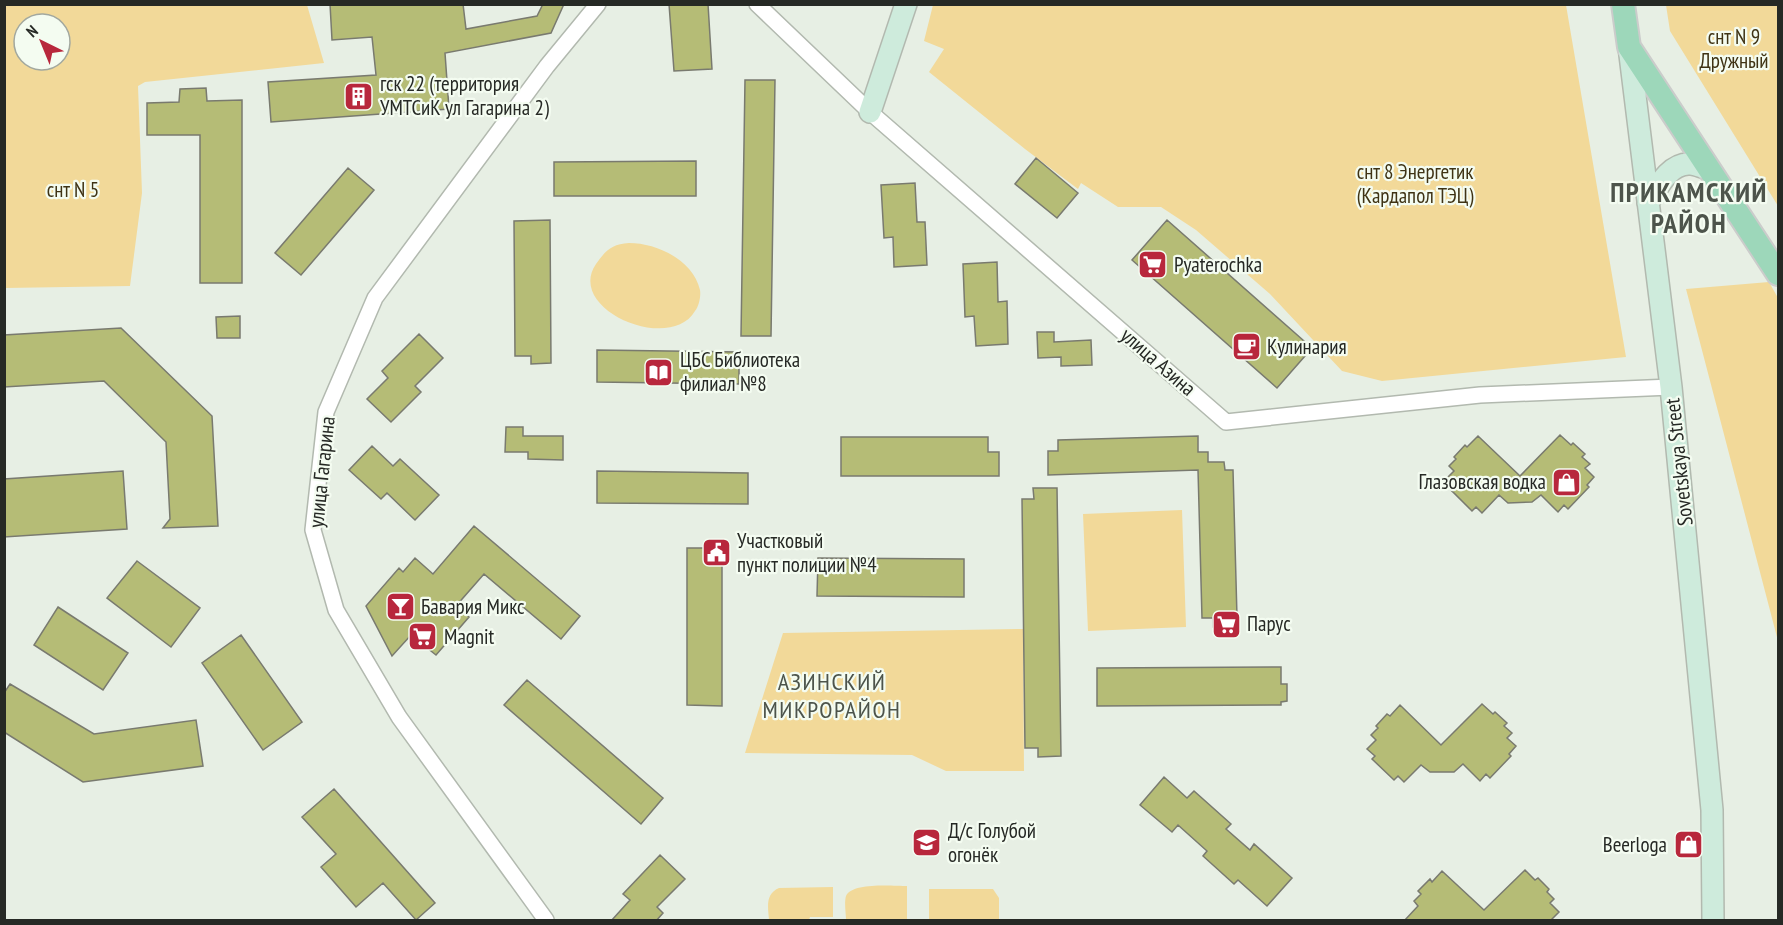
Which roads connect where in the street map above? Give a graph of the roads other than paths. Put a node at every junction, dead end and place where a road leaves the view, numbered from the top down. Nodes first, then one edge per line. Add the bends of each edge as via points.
1 (598, 4) edge
2 (757, 4) edge
3 (906, 4) edge
4 (1623, 4) edge
5 (1629, 47) junction
6 (870, 112) junction
7 (1709, 169) junction
8 (1648, 202) junction
9 (1779, 274) edge
10 (1671, 387) junction
11 (546, 921) edge
12 (1713, 921) edge

1 - 11 street, улица Гагарина via 547,66 375,298 326,411 313,530 336,610 399,717
2 - 6 street, улица Азина
3 - 6 main road
4 - 5 main road, Sovetskaya Street
5 - 7 main road
5 - 8 main road, Sovetskaya Street
6 - 10 street, улица Азина via 1226,422 1480,396
7 - 8 main road via 1689,164 1674,169 1663,178
7 - 9 main road
8 - 10 main road, Sovetskaya Street
10 - 12 main road, Sovetskaya Street via 1712,810

